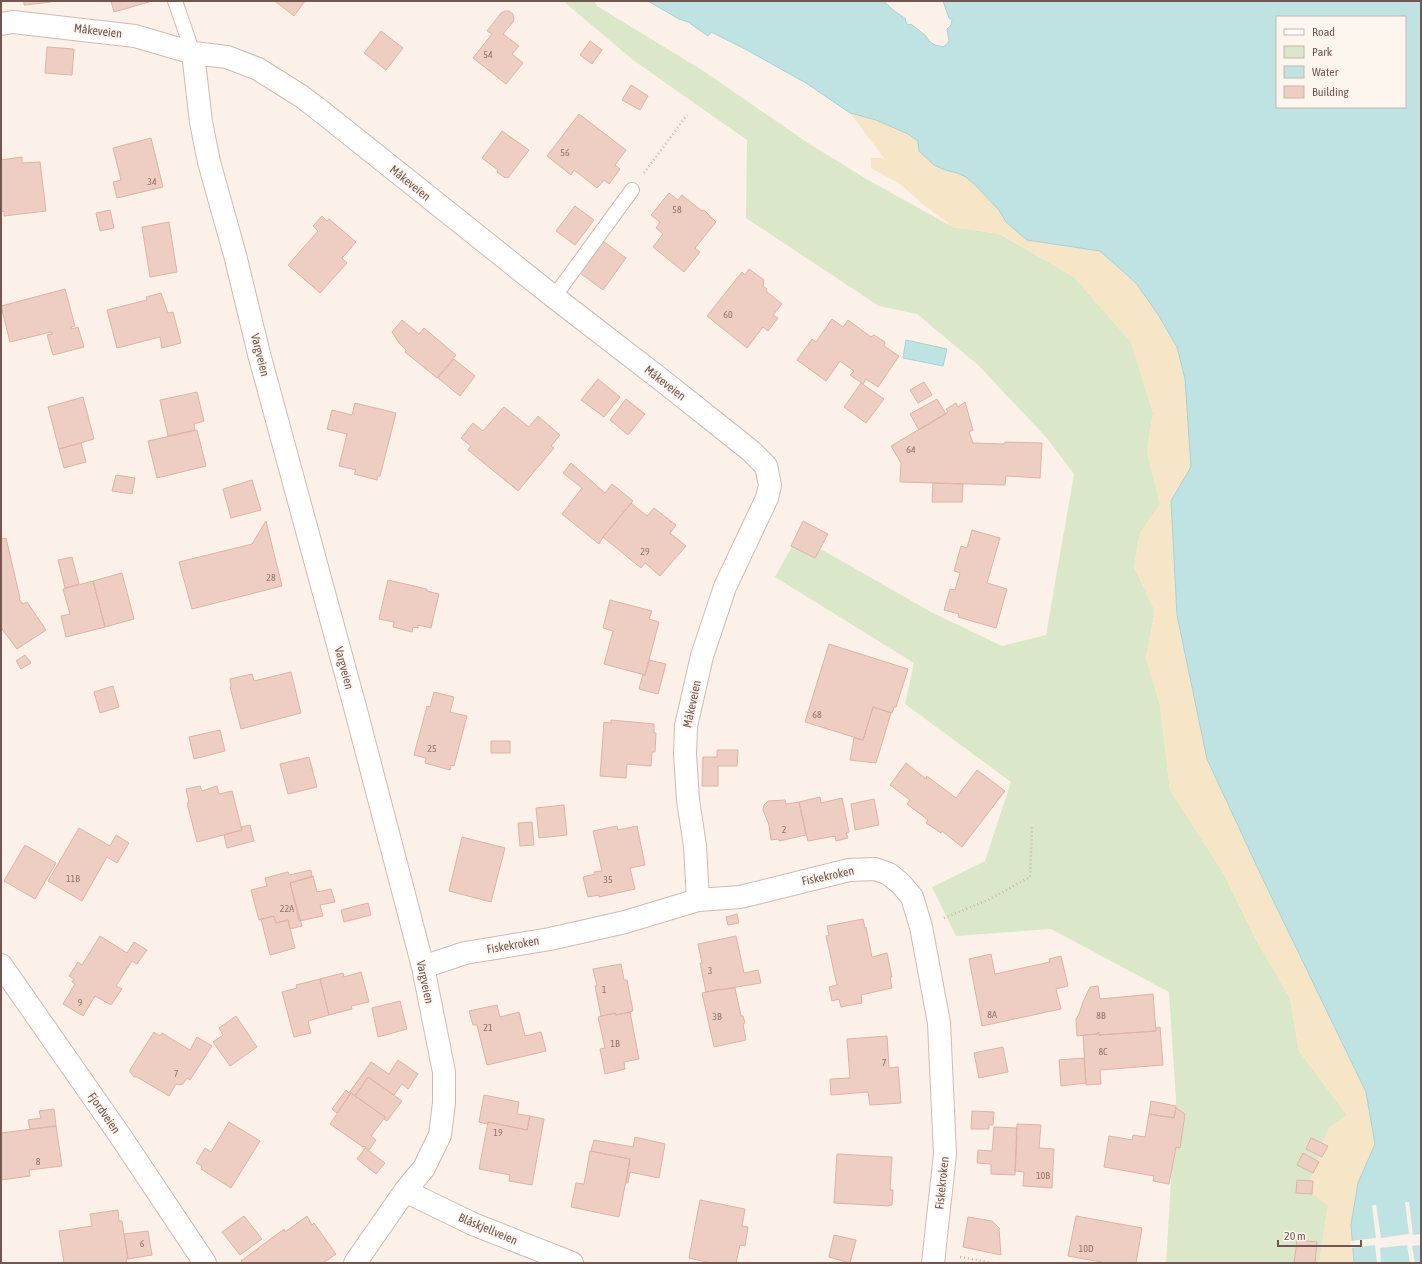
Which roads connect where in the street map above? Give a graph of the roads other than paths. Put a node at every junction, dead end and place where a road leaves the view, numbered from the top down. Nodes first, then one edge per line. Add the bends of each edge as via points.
1 (175, 1) edge
2 (1, 24) edge
3 (193, 54) junction
4 (632, 190) dead end
5 (554, 297) junction
6 (698, 900) junction
7 (1, 965) edge
8 (423, 967) junction
9 (405, 1191) junction
10 (205, 1263) edge
11 (354, 1263) edge
12 (572, 1263) edge
13 (933, 1263) edge

1 - 3 lane
2 - 3 street, Måkeveien via 13,22 135,36
3 - 5 street, Måkeveien via 227,57 258,69 301,96
3 - 8 street, Vargveien via 201,122 209,162
4 - 5 lane
5 - 6 street, Måkeveien via 664,381 766,466 770,485 767,498 725,587 702,656 686,726 688,800 695,846
6 - 8 street, Fiskekroken via 625,922 550,939 465,953
6 - 13 street, Fiskekroken via 740,897 849,870 875,869 889,874 912,897 921,927 939,1023 946,1154
7 - 10 street, Fjordveien
8 - 9 street, Vargveien via 444,1072 444,1103 440,1135 424,1168
9 - 11 street, Vargveien
9 - 12 street, Blåskjellveien via 473,1224

